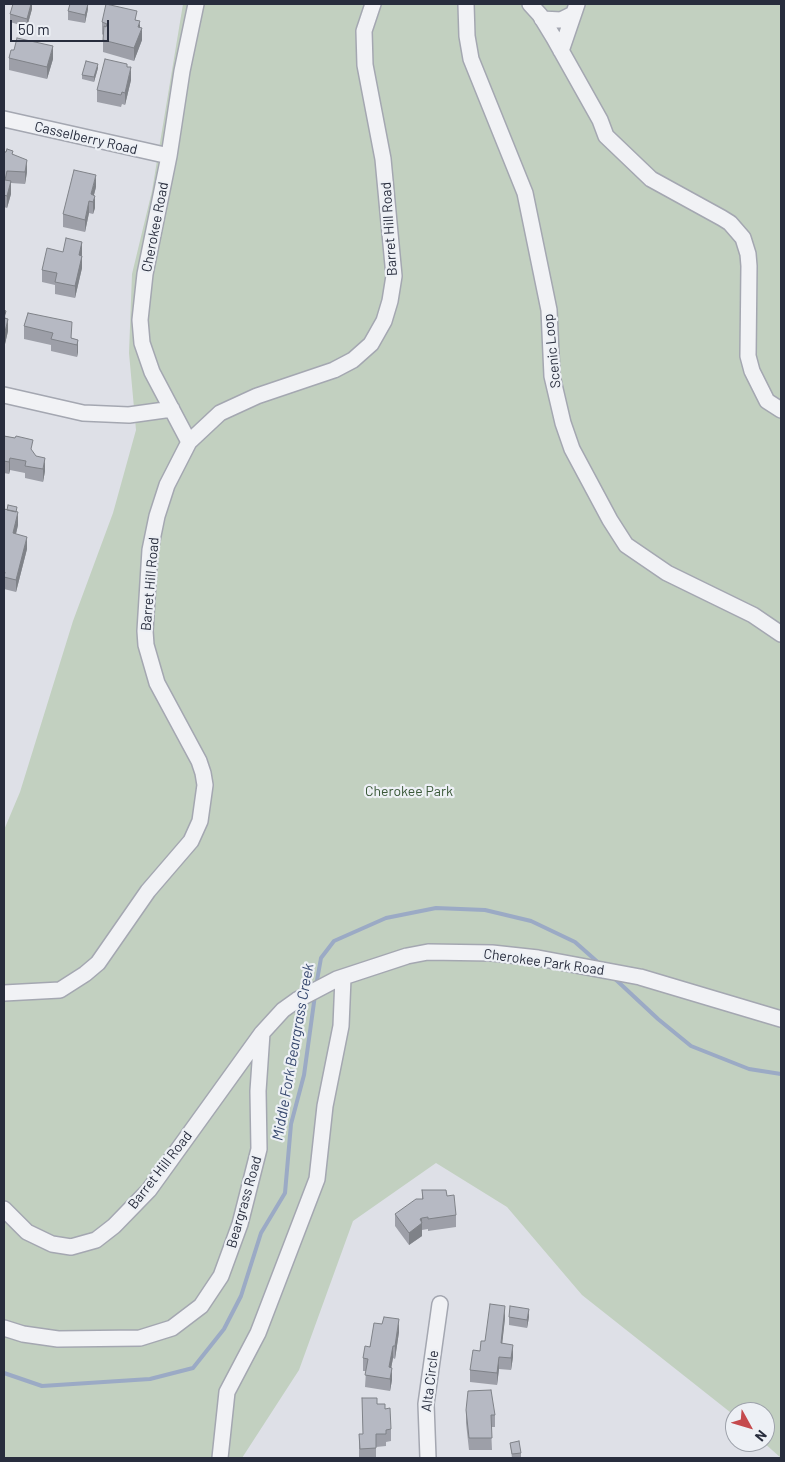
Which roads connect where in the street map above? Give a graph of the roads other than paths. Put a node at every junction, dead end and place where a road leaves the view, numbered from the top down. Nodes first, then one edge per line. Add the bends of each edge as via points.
1 (196, 4) edge
2 (373, 4) edge
3 (466, 4) edge
4 (530, 4) edge
5 (575, 9) edge
6 (542, 19) junction
7 (562, 52) junction
8 (4, 119) edge
9 (169, 156) junction
10 (4, 395) edge
11 (172, 409) junction
12 (781, 410) edge
13 (189, 442) junction
14 (781, 634) edge
15 (340, 979) junction
16 (4, 993) edge
17 (781, 1019) edge
18 (262, 1033) junction
19 (4, 1209) edge
20 (440, 1304) dead end
21 (4, 1328) edge
22 (220, 1458) edge
23 (428, 1458) edge

1 - 9 street, Cherokee Road
2 - 13 street, Barret Hill Road via 364,31 365,65 383,159 394,276 384,321 371,344 353,360 334,370 232,406
3 - 14 street, Scenic Loop via 466,36 471,59 525,193 549,310 552,376 562,423 572,449 626,545 667,573 754,615
4 - 6 street
5 - 6 street via 561,20
5 - 7 street
6 - 7 street
7 - 12 street via 606,136 624,155 651,179 730,223 743,238 749,266 748,356 766,401
8 - 9 street, Casselberry Road
9 - 11 street, Cherokee Road via 145,274 140,320 142,343 152,372
10 - 11 street via 83,413 129,415
11 - 13 street, Cherokee Road
13 - 16 street, Barret Hill Road via 167,485 157,516 150,550 145,631 148,659 157,683 203,773 205,786 200,821 191,841 148,891 98,963 60,990
15 - 17 street, Cherokee Park Road via 428,952 492,953 640,977
15 - 18 street, Cherokee Park Road via 297,1000
15 - 22 street via 341,1026 325,1106 316,1178 258,1333 227,1392
18 - 19 street, Barret Hill Road via 149,1190 104,1234 78,1246 52,1244 28,1232
18 - 21 street, Beargrass Road via 259,1149 237,1232 221,1276 201,1306 172,1328 140,1338 58,1339
20 - 23 street, Alta Circle via 426,1404

